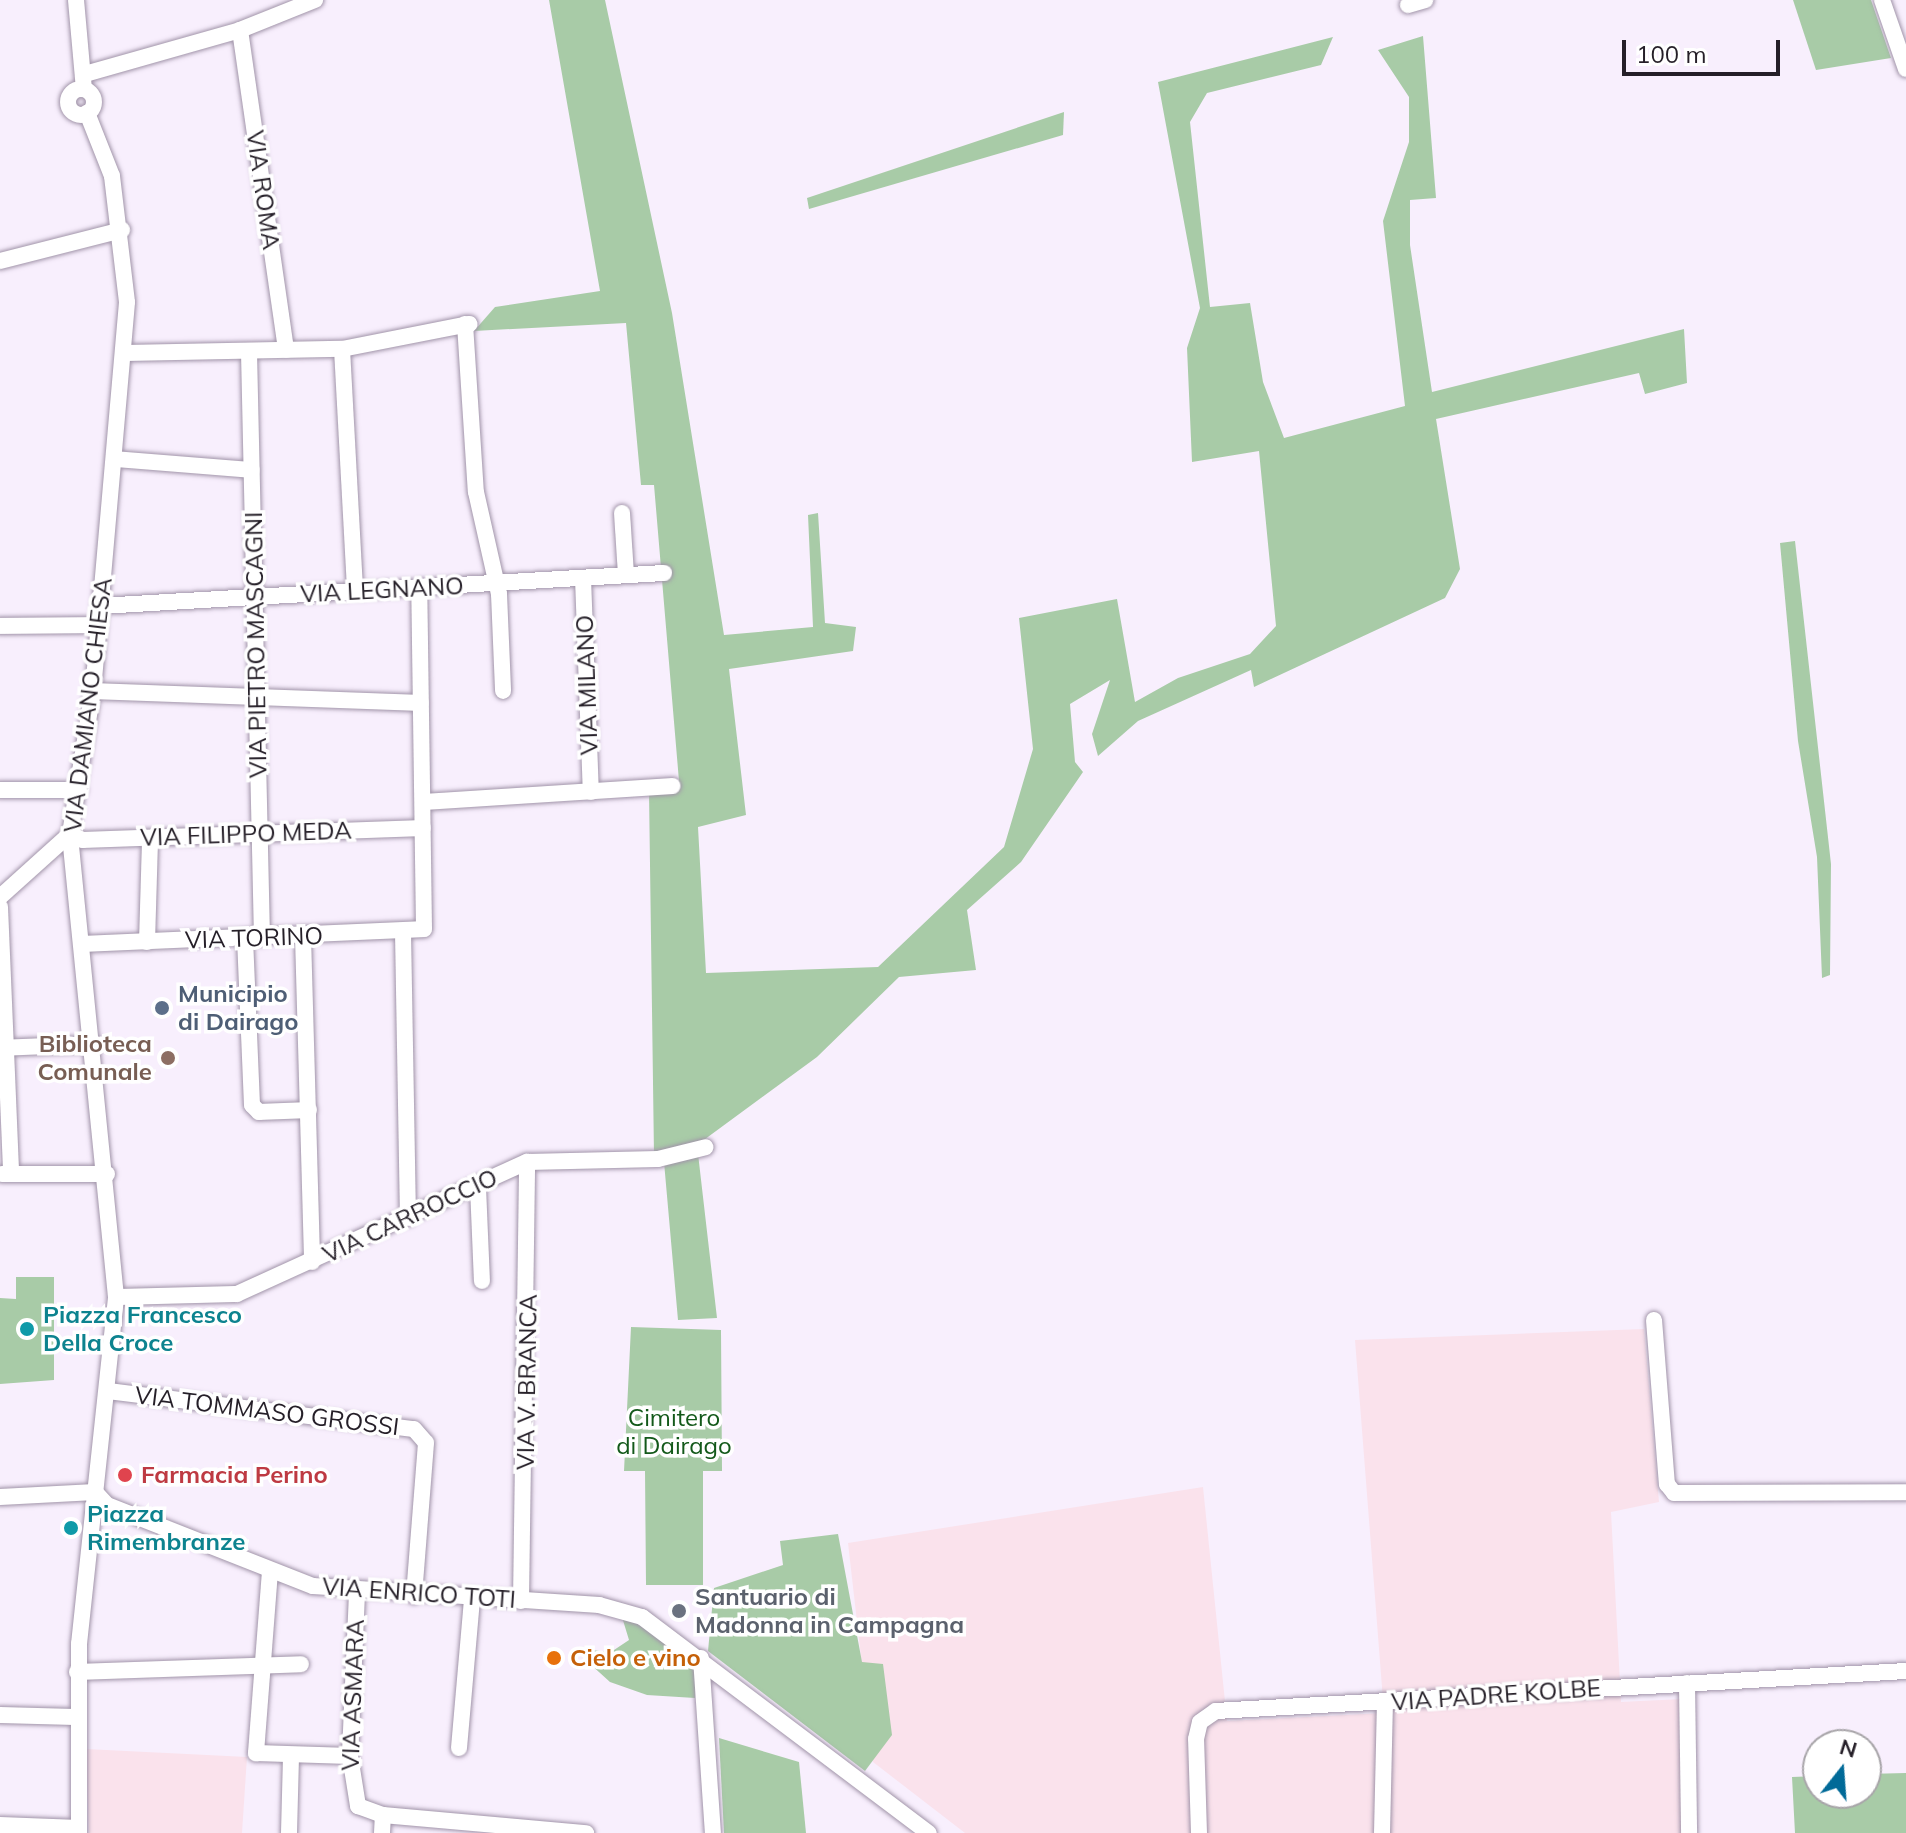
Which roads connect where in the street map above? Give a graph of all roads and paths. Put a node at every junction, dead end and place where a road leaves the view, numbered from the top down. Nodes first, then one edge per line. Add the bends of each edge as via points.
1 (76, 0) edge
2 (315, 0) edge
3 (1882, 0) edge
4 (240, 30) junction
5 (1906, 69) edge
6 (84, 82) junction
7 (122, 230) junction
8 (0, 261) edge
9 (342, 349) junction
10 (286, 350) junction
11 (249, 352) junction
12 (125, 353) junction
13 (115, 459) junction
14 (252, 470) junction
15 (622, 513) dead end
16 (664, 573) dead end
17 (626, 575) junction
18 (583, 578) junction
19 (496, 583) junction
20 (419, 588) junction
21 (355, 591) junction
22 (256, 597) junction
23 (100, 606) junction
24 (98, 625) junction
25 (0, 626) edge
26 (93, 691) junction
27 (503, 691) dead end
28 (259, 695) junction
29 (421, 703) junction
30 (672, 786) dead end
31 (0, 790) edge
32 (79, 790) junction
33 (591, 792) junction
34 (424, 802) junction
35 (423, 828) junction
36 (70, 834) junction
37 (260, 834) junction
38 (150, 838) junction
39 (0, 897) edge
40 (0, 907) edge
41 (403, 932) junction
42 (303, 936) junction
43 (254, 938) junction
44 (147, 942) junction
45 (84, 944) junction
46 (95, 1044) junction
47 (3, 1048) edge
48 (309, 1110) junction
49 (706, 1147) dead end
50 (527, 1162) junction
51 (5, 1174) edge
52 (107, 1174) junction
53 (478, 1187) junction
54 (408, 1218) junction
55 (312, 1262) junction
56 (482, 1281) dead end
57 (116, 1297) junction
58 (1654, 1320) dead end
59 (108, 1391) junction
60 (95, 1492) junction
61 (1906, 1492) edge
62 (0, 1497) edge
63 (270, 1571) junction
64 (357, 1593) junction
65 (414, 1596) junction
66 (472, 1598) junction
67 (521, 1601) junction
68 (701, 1658) junction
69 (301, 1664) dead end
70 (262, 1665) junction
71 (1906, 1671) edge
72 (77, 1672) junction
73 (1687, 1683) junction
74 (1385, 1703) junction
75 (0, 1715) edge
76 (75, 1717) junction
77 (459, 1748) dead end
78 (291, 1755) junction
79 (350, 1756) junction
80 (383, 1815) junction
81 (0, 1825) edge
82 (79, 1830) edge
83 (289, 1833) edge
84 (382, 1833) edge
85 (575, 1833) edge
86 (586, 1833) edge
87 (713, 1833) edge
88 (929, 1833) edge
89 (1199, 1833) edge
90 (1382, 1833) edge
91 (1689, 1833) edge

1 - 6 street
2 - 4 street
3 - 5 street
4 - 6 street
4 - 10 street, VIA ROMA
6 - 7 street, VIA DAMIANO CHIESA via 68,105 87,113
7 - 8 street
7 - 12 street, VIA DAMIANO CHIESA
9 - 10 street
9 - 19 street via 468,324 476,492
9 - 21 street
10 - 11 street
11 - 12 street
11 - 14 street, VIA PIETRO MASCAGNI
12 - 13 street, VIA DAMIANO CHIESA
13 - 14 street
13 - 23 street, VIA DAMIANO CHIESA
14 - 22 street, VIA PIETRO MASCAGNI
15 - 17 street
16 - 17 street, VIA LEGNANO
17 - 18 street, VIA LEGNANO
18 - 19 street, VIA LEGNANO
18 - 33 street, VIA MILANO
19 - 20 street, VIA LEGNANO
19 - 27 street
20 - 21 street, VIA LEGNANO
20 - 29 street
21 - 22 street, VIA LEGNANO
22 - 23 street, VIA LEGNANO
22 - 28 street, VIA PIETRO MASCAGNI
23 - 24 street, VIA DAMIANO CHIESA
24 - 25 street
24 - 26 street, VIA DAMIANO CHIESA
26 - 28 street
26 - 32 street, VIA DAMIANO CHIESA
28 - 29 street
28 - 37 street, VIA PIETRO MASCAGNI
29 - 34 street
30 - 33 street
31 - 32 street
32 - 36 street, VIA DAMIANO CHIESA
33 - 34 street
34 - 35 street
35 - 37 street, VIA FILIPPO MEDA
35 - 41 street, VIA TORINO via 424,929
36 - 38 street, VIA FILIPPO MEDA via 83,840
36 - 39 street
36 - 45 street, VIA DAMIANO CHIESA
37 - 38 street, VIA FILIPPO MEDA
37 - 43 street, VIA PIETRO MASCAGNI
38 - 44 street
40 - 47 street
41 - 42 street, VIA TORINO
41 - 54 street
42 - 43 street, VIA TORINO
42 - 48 street
43 - 44 street, VIA TORINO
43 - 48 street, VIA PIETRO MASCAGNI via 252,1105 259,1112
44 - 45 street, VIA TORINO
45 - 46 street, VIA DAMIANO CHIESA
46 - 47 street
46 - 52 street, VIA DAMIANO CHIESA
47 - 51 street
48 - 55 street
49 - 50 street, VIA CARROCCIO via 658,1159
50 - 53 street, VIA CARROCCIO
50 - 67 street, VIA V. BRANCA
51 - 52 street
52 - 57 street, VIA DAMIANO CHIESA
53 - 54 street, VIA CARROCCIO
53 - 56 street
54 - 55 street, VIA CARROCCIO
55 - 57 street, VIA CARROCCIO via 211,1299
57 - 59 street, VIA DAMIANO CHIESA
58 - 61 street via 1667,1484 1689,1494
59 - 60 street, VIA DAMIANO CHIESA
59 - 65 street, VIA TOMMASO GROSSI via 423,1435
60 - 62 street
60 - 63 street, VIA ENRICO TOTI via 107,1505
60 - 72 street, VIA DAMIANO CHIESA
63 - 64 street, VIA ENRICO TOTI
63 - 70 street
64 - 65 street, VIA ENRICO TOTI
64 - 79 street, VIA ASMARA
65 - 66 street, VIA ENRICO TOTI
66 - 67 street, VIA ENRICO TOTI
66 - 77 street
67 - 68 street, VIA ENRICO TOTI via 622,1609
68 - 87 street
68 - 88 street, VIA ENRICO TOTI
69 - 70 street
70 - 72 street
70 - 78 street via 256,1753
71 - 73 street, VIA PADRE KOLBE
72 - 76 street, VIA DAMIANO CHIESA
73 - 74 street, VIA PADRE KOLBE
73 - 91 street
74 - 89 street, VIA PADRE KOLBE via 1216,1711 1200,1722
74 - 90 street
75 - 76 street
76 - 82 street, VIA DAMIANO CHIESA
78 - 79 street
78 - 83 street
79 - 80 street, VIA ASMARA via 353,1797
80 - 84 street
80 - 85 street
81 - 82 street
85 - 86 street

